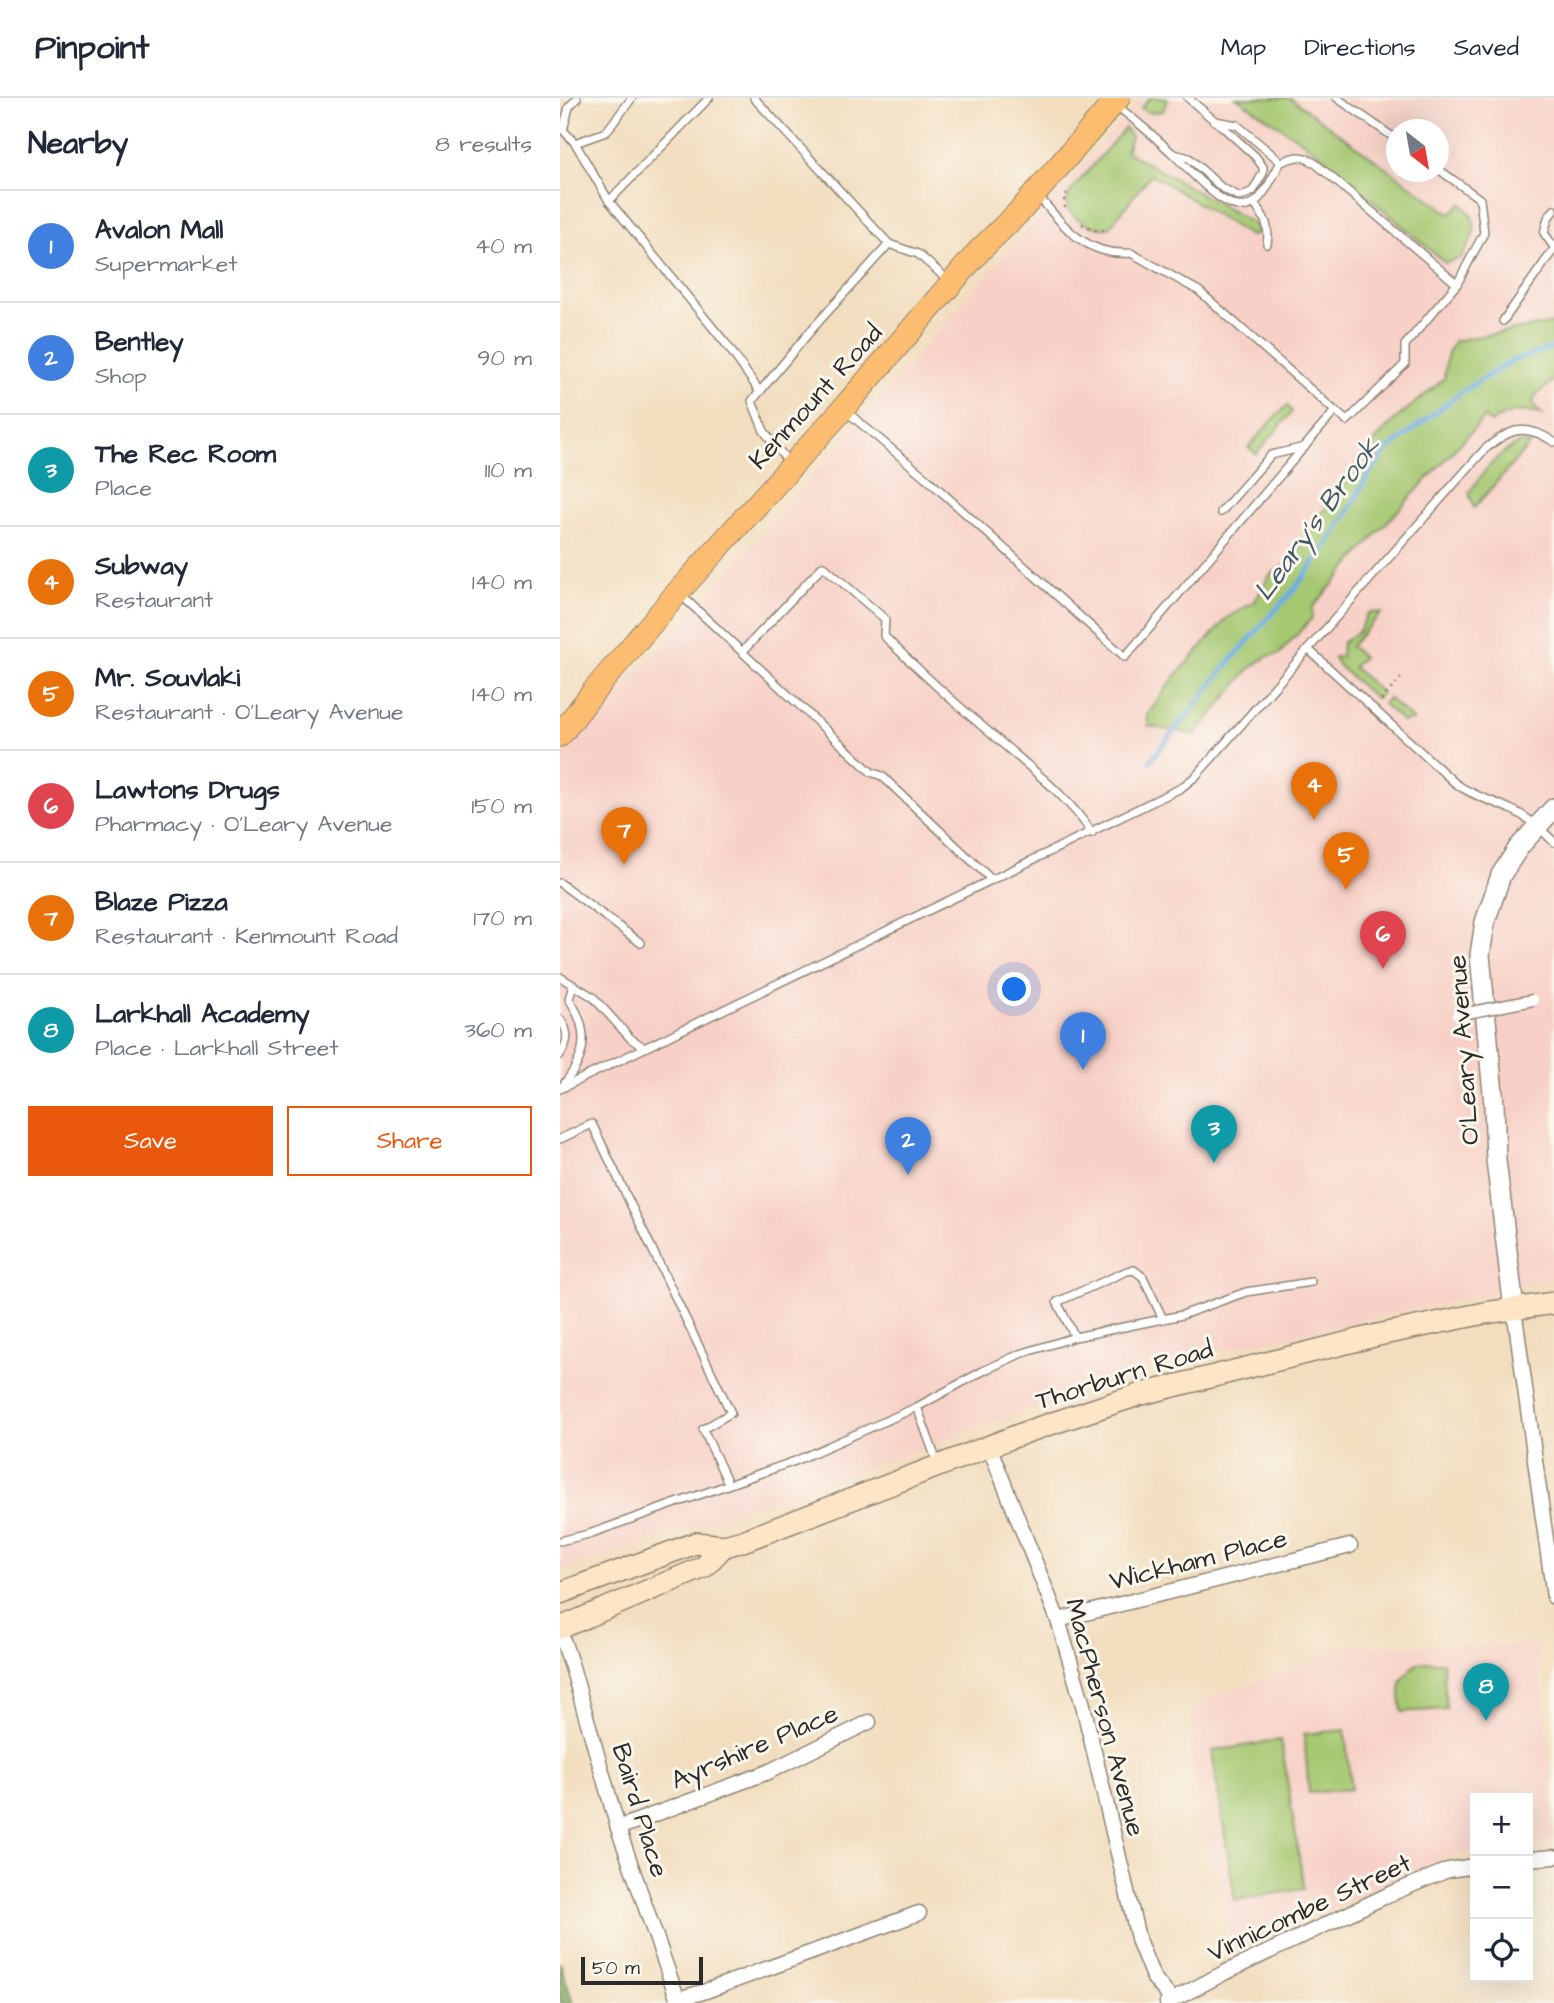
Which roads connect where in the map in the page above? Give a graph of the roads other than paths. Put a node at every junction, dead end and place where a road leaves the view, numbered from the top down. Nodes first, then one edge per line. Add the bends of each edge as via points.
1 (577, 98) edge
2 (632, 98) edge
3 (709, 98) edge
4 (754, 98) edge
5 (1188, 98) edge
6 (1337, 98) edge
7 (1116, 101) edge
8 (1215, 121) junction
9 (1386, 132) edge
10 (575, 143) junction
11 (1174, 154) junction
12 (1281, 162) junction
13 (1449, 177) edge
14 (1036, 194) junction
15 (609, 201) junction
16 (1253, 203) junction
17 (1554, 210) edge
18 (889, 244) junction
19 (1267, 244) dead end
20 (1554, 248) edge
21 (952, 283) junction
22 (1457, 284) junction
23 (1503, 321) dead end
24 (760, 392) junction
25 (843, 409) junction
26 (1335, 411) junction
27 (1554, 442) edge
28 (1305, 447) junction
29 (790, 465) junction
30 (1221, 512) dead end
31 (678, 592) junction
32 (1308, 649) junction
33 (742, 652) junction
34 (560, 735) edge
35 (1554, 808) edge
36 (1538, 825) junction
37 (1092, 833) junction
38 (1554, 842) edge
39 (992, 880) junction
40 (560, 883) edge
41 (641, 943) dead end
42 (560, 977) edge
43 (573, 985) junction
44 (1533, 1000) dead end
45 (1457, 1015) dead end
46 (560, 1019) edge
47 (643, 1047) junction
48 (560, 1055) edge
49 (560, 1088) edge
50 (560, 1139) edge
51 (1311, 1282) dead end
52 (1554, 1303) edge
53 (1514, 1309) junction
54 (1163, 1318) junction
55 (1075, 1337) junction
56 (917, 1407) junction
57 (989, 1446) junction
58 (938, 1465) junction
59 (728, 1483) junction
60 (1549, 1522) edge
61 (560, 1541) edge
62 (724, 1546) junction
63 (1350, 1546) dead end
64 (560, 1593) edge
65 (1554, 1597) edge
66 (1058, 1620) junction
67 (560, 1629) edge
68 (869, 1722) dead end
69 (618, 1828) junction
70 (1554, 1857) edge
71 (1533, 1859) edge
72 (1470, 1867) edge
73 (919, 1913) dead end
74 (678, 2001) edge
75 (1170, 2002) edge

1 - 10 lane via 569,107 563,130
2 - 10 lane via 606,132
3 - 15 lane
4 - 18 lane
5 - 8 lane
6 - 9 lane
7 - 11 lane
7 - 14 main road, Kenmount Road
8 - 11 lane via 1260,162 1263,173 1253,191 1235,196 1189,158
8 - 12 lane via 1237,125
10 - 15 lane
11 - 16 lane via 1198,181 1229,203 1242,207
12 - 16 lane
12 - 22 lane via 1299,156 1316,163
13 - 22 lane via 1480,200 1484,233
14 - 21 main road, Kenmount Road
14 - 26 lane via 1080,242 1131,253 1199,291
15 - 24 lane
16 - 19 lane via 1269,229
17 - 20 lane via 1544,233
18 - 21 lane via 918,254
18 - 24 lane
20 - 23 lane
21 - 25 main road, Kenmount Road
22 - 26 lane via 1405,345 1405,363 1346,421
24 - 29 lane via 752,401 764,431
25 - 28 lane via 1125,657
25 - 29 main road, Kenmount Road
26 - 28 lane
27 - 32 lane via 1521,429 1508,432 1484,450
28 - 30 lane via 1272,455
29 - 31 main road, Kenmount Road
31 - 33 lane
31 - 34 main road, Kenmount Road
32 - 36 lane via 1465,791
32 - 37 lane via 1196,776
33 - 37 lane via 823,566 885,619 884,636 951,701 1041,777
33 - 39 lane
35 - 36 street, O'Leary Avenue
36 - 38 lane
36 - 53 street, O'Leary Avenue via 1502,875 1485,922 1480,955 1496,1160
37 - 39 lane
39 - 47 lane
40 - 41 lane
42 - 43 lane
43 - 47 lane via 593,997
43 - 49 lane via 569,999 579,1014 582,1050 577,1069
44 - 45 street, bridge
46 - 48 lane via 568,1042
47 - 49 lane
50 - 59 lane via 592,1124 731,1413 702,1429
51 - 54 lane via 1246,1292
52 - 53 main road, Thorburn Road
53 - 57 main road, Thorburn Road via 1378,1335 1213,1375
53 - 60 street
54 - 55 lane
54 - 55 lane via 1143,1277 1127,1271 1057,1302
55 - 56 lane via 1020,1354
56 - 58 lane
56 - 59 lane via 795,1461
57 - 58 main road, Thorburn Road
57 - 66 street, MacPherson Avenue
58 - 62 main road, Thorburn Road
59 - 61 lane
60 - 65 street
62 - 64 main road, Thorburn Road via 696,1543
62 - 67 main road, Thorburn Road via 704,1567
63 - 66 street, Wickham Place
66 - 75 street, MacPherson Avenue via 1083,1705 1139,1942 1153,1977
67 - 69 street, Baird Place
68 - 69 street, Ayrshire Place via 768,1772
69 - 74 street, Baird Place
70 - 71 street
72 - 75 street, Vinnicombe Street via 1448,1870 1390,1894
73 - 74 street

